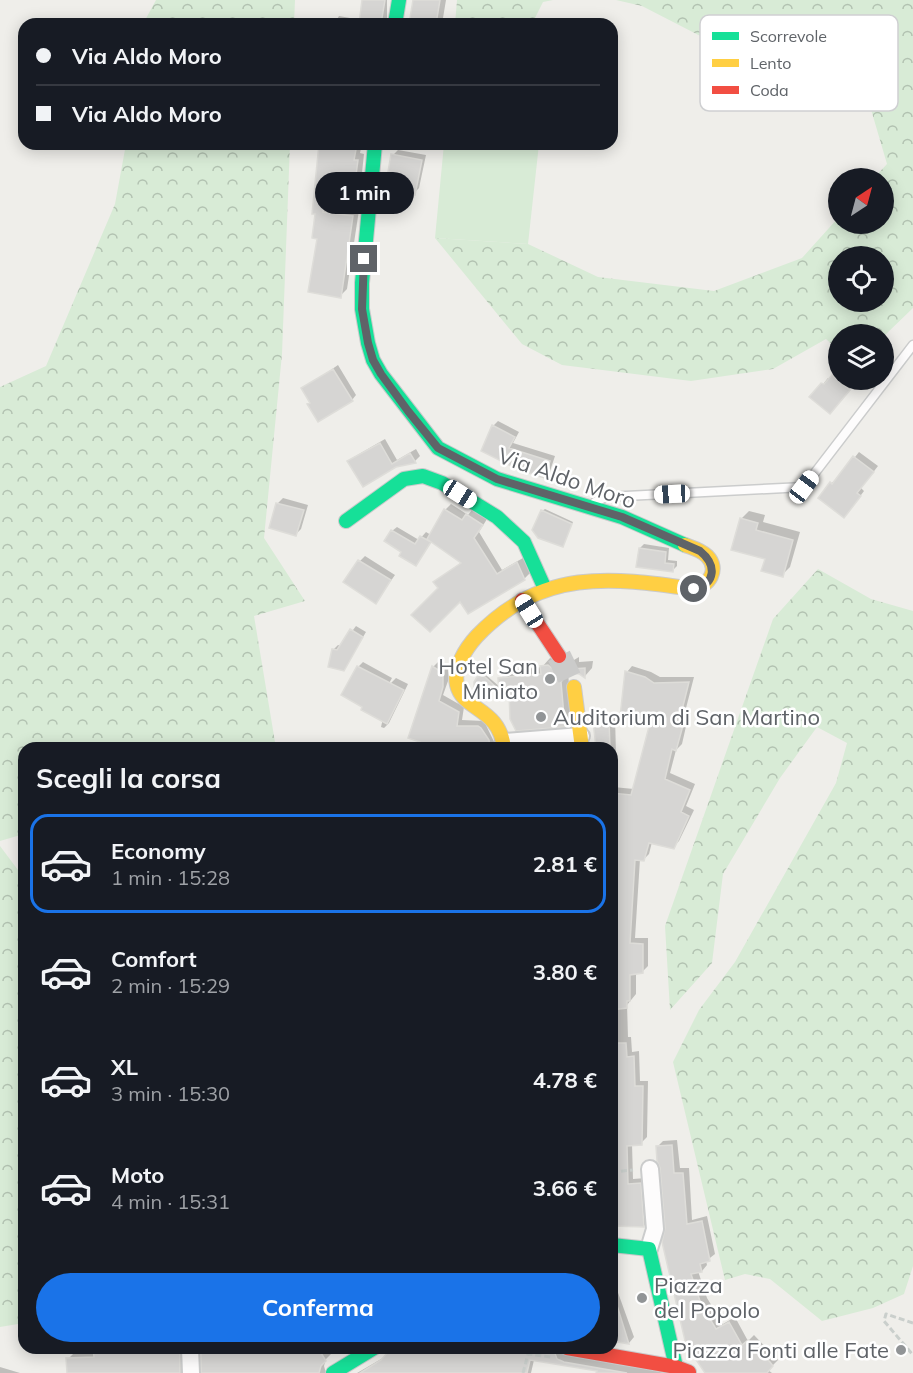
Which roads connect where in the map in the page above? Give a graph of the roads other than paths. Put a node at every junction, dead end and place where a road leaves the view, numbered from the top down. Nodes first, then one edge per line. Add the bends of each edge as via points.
1 (399, 0) edge
2 (396, 18) edge
3 (374, 150) edge
4 (913, 345) edge
5 (586, 506) junction
6 (346, 521) dead end
7 (545, 589) junction
8 (522, 600) junction
9 (559, 656) tunnel mouth
10 (574, 687) tunnel mouth
11 (503, 742) edge
12 (581, 742) edge
13 (650, 1169) road end
14 (618, 1246) edge
15 (649, 1249) junction
16 (190, 1354) edge
17 (364, 1354) edge
18 (563, 1354) edge
19 (676, 1367) junction
20 (191, 1373) edge
21 (333, 1373) edge
22 (691, 1373) edge

1 - 2 main road
3 - 5 main road, Via Aldo Moro via 362,309 368,343 381,374 438,448 497,479
4 - 5 lane via 804,487 606,497
5 - 7 main road, Via Aldo Moro via 700,551 709,558 710,580 694,589 603,580
6 - 7 main road via 404,479 423,476 442,483 497,517 525,542
7 - 8 main road, Via Aldo Moro
8 - 9 main road
8 - 11 main road, Via Aldo Moro via 471,641 457,674 460,695 489,715
10 - 12 main road
13 - 15 street via 655,1229
14 - 15 main road
15 - 19 main road
16 - 20 street
17 - 21 main road
18 - 19 main road
19 - 22 main road

